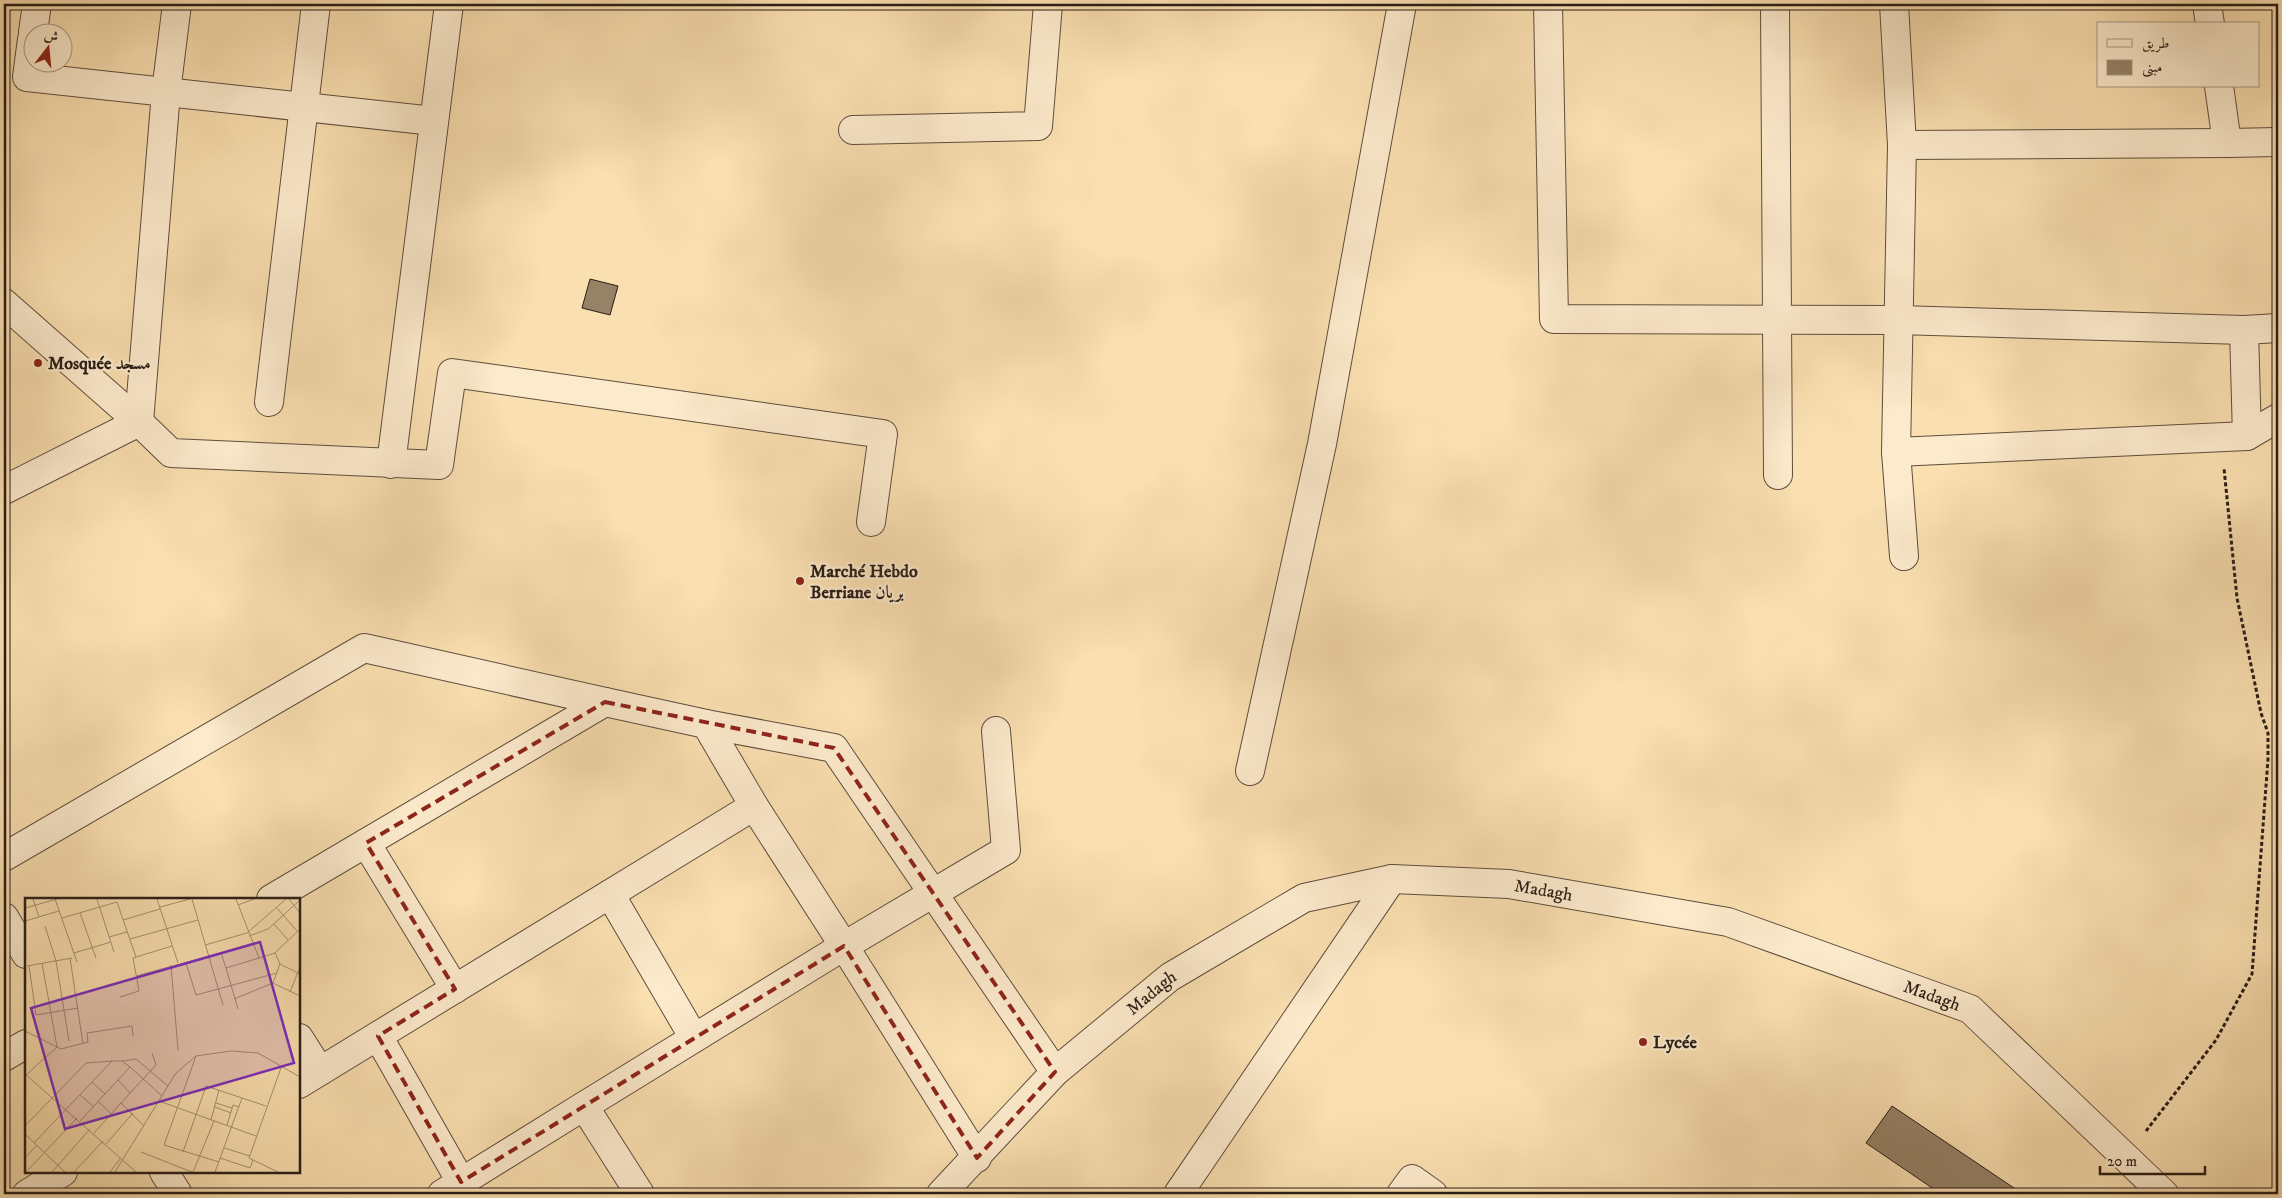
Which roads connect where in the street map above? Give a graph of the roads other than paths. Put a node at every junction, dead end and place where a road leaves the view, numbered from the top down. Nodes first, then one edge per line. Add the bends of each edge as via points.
1 (37, 4) edge
2 (177, 4) edge
3 (316, 4) edge
4 (449, 4) edge
5 (1048, 4) edge
6 (1402, 4) edge
7 (1548, 4) edge
8 (1775, 4) edge
9 (1894, 4) edge
10 (2207, 4) edge
11 (34, 22) edge
12 (2210, 22) edge
13 (28, 72) edge
14 (2219, 88) edge
15 (166, 92) junction
16 (304, 107) junction
17 (434, 121) junction
18 (853, 130) dead end
19 (2278, 142) edge
20 (2227, 143) junction
21 (1902, 145) junction
22 (4, 303) edge
23 (1777, 319) junction
24 (1898, 320) junction
25 (2278, 328) edge
26 (2244, 330) junction
27 (269, 402) dead end
28 (2278, 418) edge
29 (139, 422) junction
30 (2248, 436) junction
31 (1896, 452) junction
32 (391, 464) junction
33 (1778, 475) dead end
34 (4, 490) edge
35 (871, 522) dead end
36 (1904, 556) dead end
37 (605, 702) junction
38 (706, 724) junction
39 (996, 731) dead end
40 (1250, 771) dead end
41 (754, 806) junction
42 (366, 843) junction
43 (4, 857) edge
44 (1392, 879) junction
45 (610, 894) junction
46 (932, 894) junction
47 (273, 898) edge
48 (4, 917) edge
49 (844, 946) junction
50 (25, 952) edge
51 (455, 989) junction
52 (378, 1036) junction
53 (694, 1038) junction
54 (300, 1042) edge
55 (25, 1045) edge
56 (4, 1057) edge
57 (1055, 1072) junction
58 (309, 1078) edge
59 (584, 1106) junction
60 (977, 1158) junction
61 (61, 1173) edge
62 (165, 1173) edge
63 (452, 1188) edge
64 (2158, 1192) edge
65 (27, 1194) edge
66 (178, 1194) edge
67 (640, 1194) edge
68 (941, 1194) edge
69 (1178, 1194) edge
70 (1402, 1194) edge
71 (1433, 1194) edge

1 - 11 street
2 - 15 street
3 - 16 street
4 - 17 street
5 - 18 street via 1038,126
6 - 40 street via 1322,444
7 - 23 street via 1554,319
8 - 23 street
9 - 21 street
10 - 12 street
13 - 15 street via 27,77
14 - 20 street
15 - 16 street
15 - 29 street
16 - 17 street
16 - 27 street
17 - 32 street
19 - 20 street
20 - 21 street
21 - 24 street
22 - 29 street
23 - 24 street
23 - 33 street
24 - 26 street
24 - 31 street
25 - 26 street
26 - 30 street
28 - 30 street
29 - 32 street via 172,453
29 - 34 street
30 - 31 street
31 - 36 street
32 - 35 street via 439,465 452,373 883,434
37 - 38 street
37 - 42 street
37 - 43 street via 364,648
38 - 41 street
38 - 46 street via 834,748
39 - 46 street via 1006,850
41 - 45 street
41 - 49 street
42 - 47 street
42 - 51 street
44 - 57 street, Madagh via 1304,898 1170,977
44 - 64 street, Madagh via 1509,884 1728,922 1970,1009 2126,1157
44 - 69 street
45 - 51 street
45 - 53 street
46 - 49 street
46 - 57 street
48 - 50 street
49 - 53 street
49 - 60 street
51 - 52 street
52 - 58 street
52 - 63 street
53 - 59 street
54 - 58 street
55 - 56 street
57 - 60 street, Madagh
59 - 63 street
59 - 67 street
60 - 68 street, Madagh
61 - 65 street
62 - 66 street
70 - 71 street via 1412,1179

